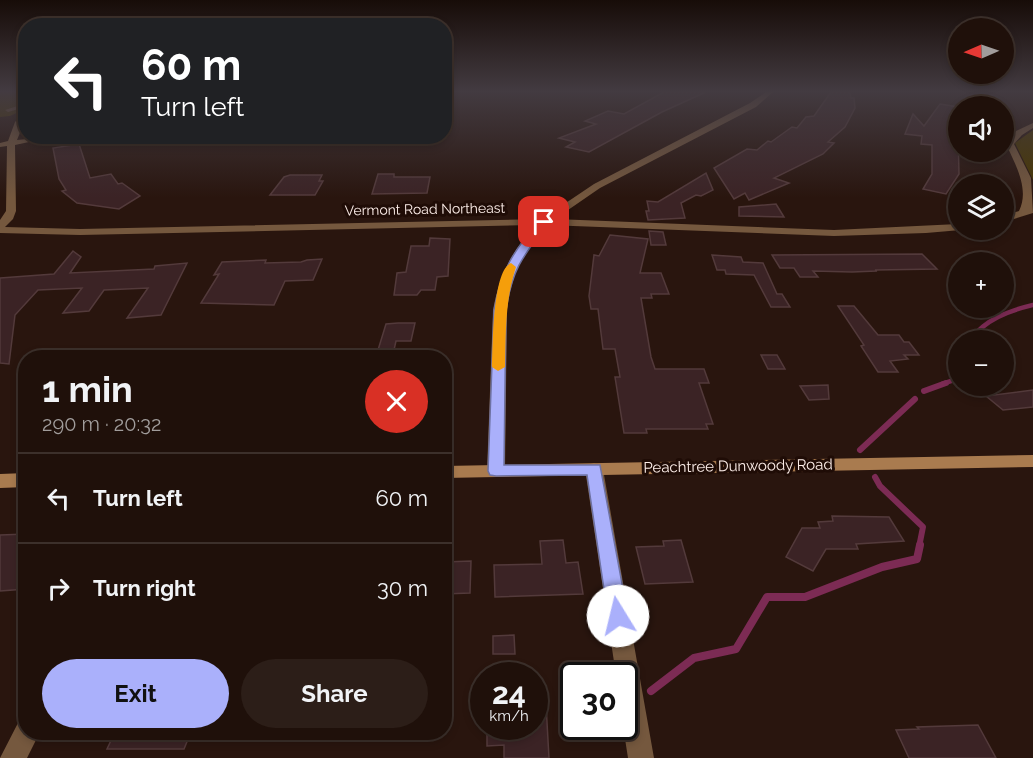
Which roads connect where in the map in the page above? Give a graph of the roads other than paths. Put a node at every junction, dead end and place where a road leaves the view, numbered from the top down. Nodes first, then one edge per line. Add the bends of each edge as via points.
1 (17, 127) edge
2 (710, 127) edge
3 (1029, 127) edge
4 (18, 142) edge
5 (11, 143) junction
6 (0, 145) edge
7 (1029, 210) edge
8 (10, 214) junction
9 (1014, 215) edge
10 (544, 222) junction
11 (948, 227) edge
12 (0, 228) edge
13 (49, 231) junction
14 (1033, 461) edge
15 (594, 469) junction
16 (496, 471) junction
17 (452, 472) edge
18 (18, 480) edge
19 (0, 481) edge
20 (23, 740) edge
21 (13, 758) edge
22 (641, 758) edge

1 - 5 street
2 - 10 street via 597,186
3 - 7 street via 1010,144 1026,178
4 - 5 street
5 - 6 street
5 - 8 street
7 - 9 street
8 - 12 street
8 - 13 street
10 - 11 street, Vermont Road Northeast via 834,233
10 - 13 street, Vermont Road Northeast
10 - 16 street via 520,249 504,286
12 - 13 street, Vermont Road Northeast
14 - 15 main road, Peachtree Dunwoody Road
15 - 16 main road, Peachtree Dunwoody Road
15 - 22 street
16 - 17 main road, Peachtree Dunwoody Road
18 - 19 main road
20 - 21 street

